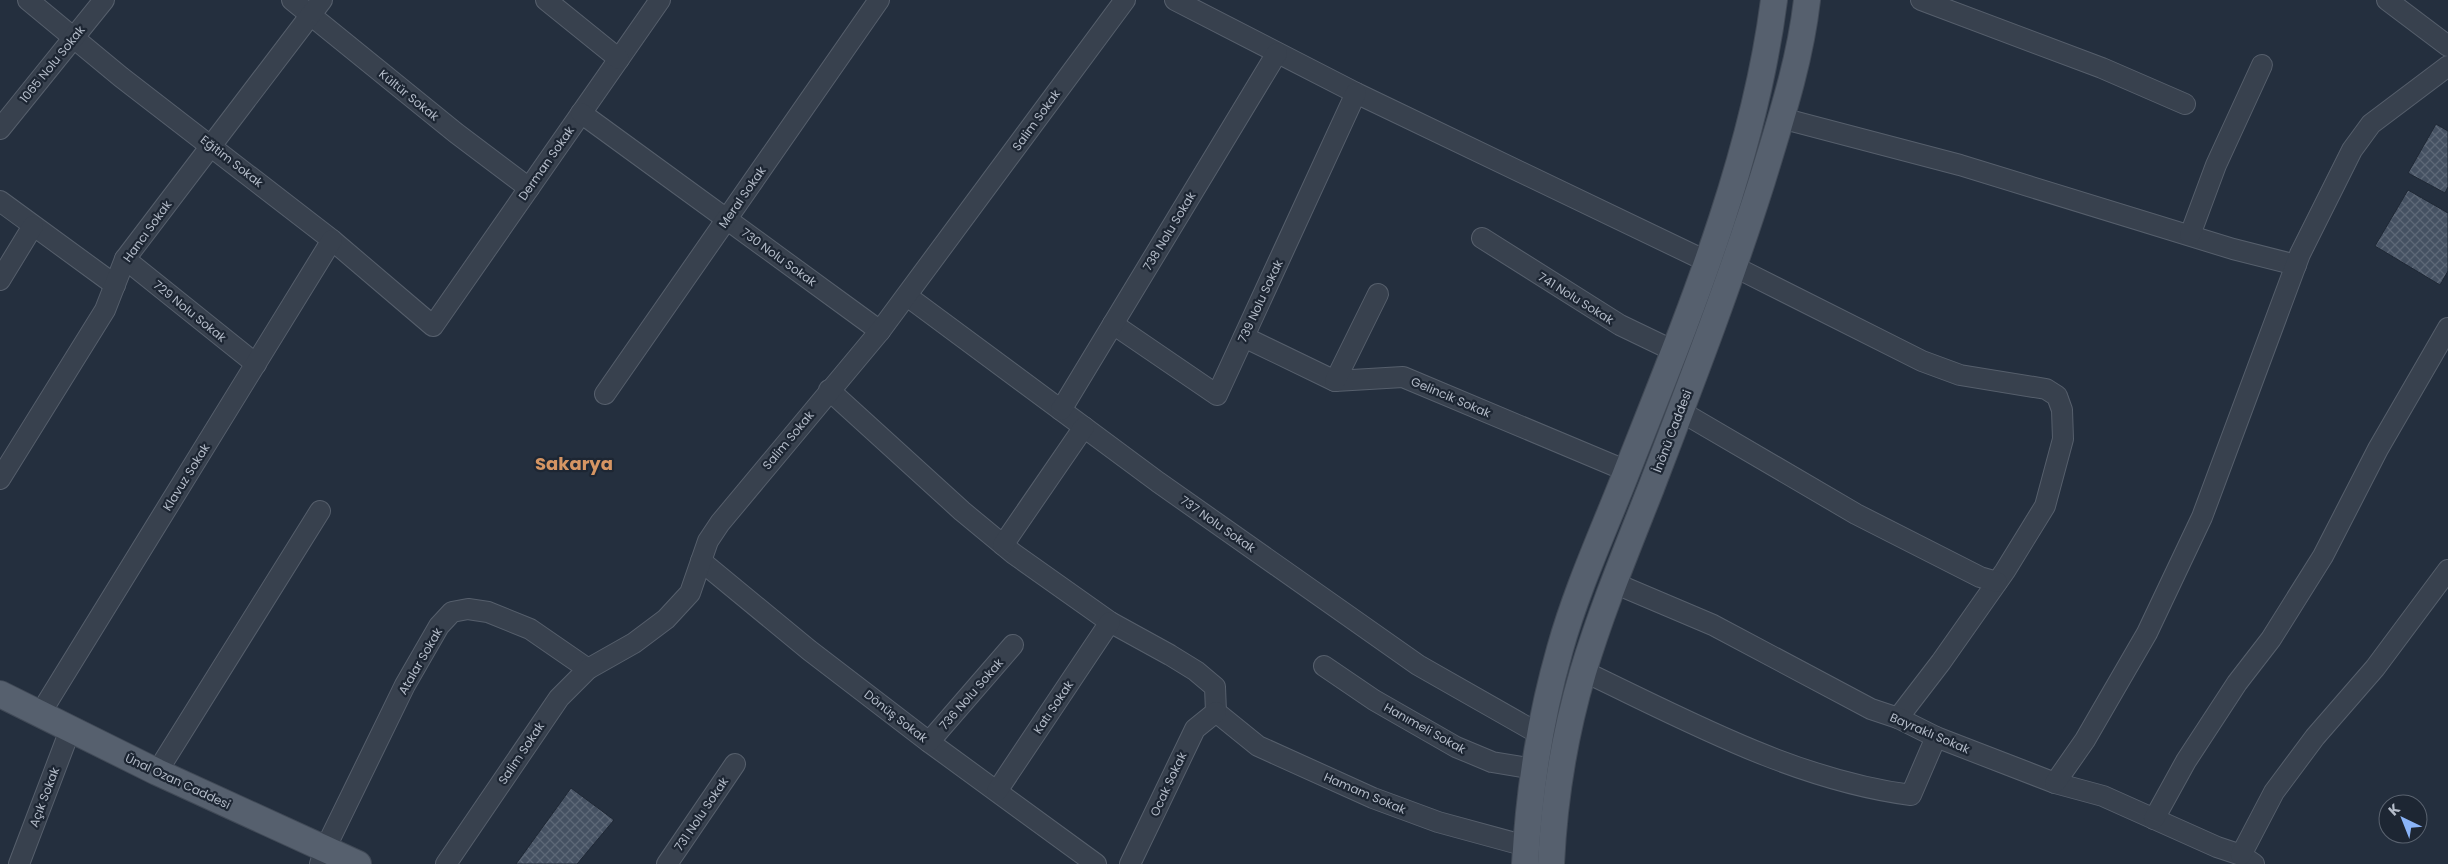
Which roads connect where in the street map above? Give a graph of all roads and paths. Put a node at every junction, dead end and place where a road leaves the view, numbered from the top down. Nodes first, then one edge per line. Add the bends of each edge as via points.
1 (28, 0) edge
2 (104, 0) edge
3 (292, 0) edge
4 (322, 0) edge
5 (546, 0) edge
6 (660, 0) edge
7 (879, 0) edge
8 (1125, 0) edge
9 (1175, 0) edge
10 (1774, 0) edge
11 (1806, 0) edge
12 (1921, 0) edge
13 (2387, 0) edge
14 (310, 16) junction
15 (73, 38) junction
16 (2448, 46) edge
17 (1277, 52) junction
18 (619, 59) junction
19 (2262, 65) dead end
20 (2448, 66) edge
21 (1356, 94) junction
22 (2185, 104) dead end
23 (581, 114) junction
24 (1781, 118) junction
25 (0, 129) edge
26 (211, 145) junction
27 (529, 188) junction
28 (0, 201) edge
29 (726, 219) junction
30 (33, 226) junction
31 (2190, 236) junction
32 (1482, 238) dead end
33 (332, 240) junction
34 (125, 259) junction
35 (1706, 261) junction
36 (2296, 265) junction
37 (1735, 267) junction
38 (0, 280) edge
39 (115, 285) junction
40 (1378, 294) dead end
41 (907, 296) junction
42 (1113, 324) junction
43 (433, 326) joint
44 (2448, 328) edge
45 (880, 331) junction
46 (1244, 336) junction
47 (1674, 351) junction
48 (256, 364) junction
49 (1335, 381) junction
50 (830, 390) junction
51 (605, 394) dead end
52 (1061, 410) junction
53 (1680, 411) junction
54 (1084, 427) junction
55 (1627, 471) junction
56 (0, 479) edge
57 (320, 511) dead end
58 (1004, 545) junction
59 (701, 561) junction
60 (2448, 570) edge
61 (1997, 582) junction
62 (1614, 583) junction
63 (1110, 622) junction
64 (1012, 645) dead end
65 (1324, 666) dead end
66 (588, 669) junction
67 (1583, 671) junction
68 (0, 694) edge
69 (1216, 712) junction
70 (40, 714) junction
71 (1898, 718) junction
72 (70, 730) junction
73 (1541, 735) junction
74 (1936, 737) junction
75 (929, 742) junction
76 (735, 764) dead end
77 (1534, 769) junction
78 (158, 772) junction
79 (2055, 783) junction
80 (997, 791) junction
81 (2154, 819) junction
82 (1526, 855) edge
83 (322, 857) edge
84 (2248, 859) edge
85 (19, 864) edge
86 (358, 864) edge
87 (446, 864) edge
88 (667, 864) edge
89 (1096, 864) edge
90 (1130, 864) edge
91 (1551, 864) edge

1 - 15 street, Eğitim Sokak
2 - 15 street, 1065 Nolu Sokak
3 - 14 street, Kültür Sokak
4 - 14 street, Hancı Sokak
5 - 18 street
6 - 18 street, Derman Sokak
7 - 29 street, Meral Sokak
8 - 41 street, Salim Sokak
9 - 17 street
10 - 35 main road via 1759,92 1738,170
11 - 24 main road, İnönü Caddesi via 1795,65
12 - 22 street via 2102,68
13 - 16 street
14 - 26 street, Hancı Sokak
14 - 27 street, Kültür Sokak
15 - 25 street, 1065 Nolu Sokak
15 - 26 street, Eğitim Sokak
17 - 21 street
17 - 42 street, 738 Nolu Sokak
18 - 23 street, Derman Sokak
19 - 31 street via 2216,165
20 - 36 street via 2370,124 2352,150
21 - 35 street
21 - 46 street, 739 Nolu Sokak
23 - 27 street, Derman Sokak
23 - 29 street, 730 Nolu Sokak
24 - 31 street via 1960,165
24 - 37 main road, İnönü Caddesi
26 - 33 street, Eğitim Sokak
26 - 34 street, Hancı Sokak
27 - 43 street, Derman Sokak
28 - 30 street
29 - 45 street, 730 Nolu Sokak
29 - 51 street, Meral Sokak
30 - 38 street
30 - 39 street
31 - 36 street
32 - 47 street, 741 Nolu Sokak via 1620,326
33 - 43 street, Eğitim Sokak
33 - 48 street, Klavuz Sokak
34 - 39 street, Hancı Sokak
34 - 48 street, 729 Nolu Sokak
35 - 47 main road
36 - 79 street via 2197,526 2147,633 2085,740
37 - 53 main road, İnönü Caddesi
37 - 61 street via 1922,361 1960,375 2046,389 2056,396 2062,410 2063,439 2045,506
39 - 56 street, Hancı Sokak via 105,310
40 - 49 street
41 - 45 street, Salim Sokak
41 - 52 street, 737 Nolu Sokak
42 - 46 street, 739 Nolu Sokak via 1217,395
42 - 52 street, 738 Nolu Sokak
44 - 81 street via 2378,448 2323,556 2271,639 2236,683 2186,761
45 - 50 street, Salim Sokak
46 - 49 street, Gelincik Sokak
47 - 55 main road
48 - 70 street, Klavuz Sokak
49 - 55 street, Gelincik Sokak via 1403,377
50 - 58 street via 962,511
50 - 59 street, Salim Sokak via 720,523 708,541
52 - 54 street, 737 Nolu Sokak
53 - 61 street via 1856,514 1980,577
53 - 62 main road, İnönü Caddesi
54 - 58 street
54 - 73 street, 737 Nolu Sokak via 1418,665
55 - 73 main road via 1567,626
57 - 78 street
58 - 63 street
59 - 66 street, Salim Sokak via 690,593 666,619 634,643
59 - 75 street, Dönüş Sokak via 809,650
60 - 84 street via 2387,653 2315,737 2274,792
61 - 71 street
62 - 67 main road, İnönü Caddesi
62 - 71 street, Bayraklı Sokak via 1713,626 1871,708
63 - 69 street via 1196,672 1214,687
63 - 80 street, Katı Sokak
64 - 75 street, 736 Nolu Sokak
65 - 77 street, Hanımeli Sokak via 1374,700 1456,747 1492,762
66 - 83 street, Atalar Sokak via 530,629 488,612 452,612 439,626 405,685
66 - 87 street, Salim Sokak via 559,698
67 - 74 street via 1738,743 1829,779 1876,790 1911,795
67 - 91 main road, İnönü Caddesi via 1559,786
68 - 70 main road, Ünal Ozan Caddesi
69 - 82 street, Hamam Sokak via 1258,746 1373,798
69 - 90 street, Ocak Sokak via 1195,729
70 - 72 main road, Ünal Ozan Caddesi
71 - 74 street, Bayraklı Sokak
72 - 78 main road, Ünal Ozan Caddesi
72 - 85 street, Açık Sokak
73 - 77 main road
74 - 79 street, Bayraklı Sokak
75 - 80 street, Dönüş Sokak
76 - 88 street, 731 Nolu Sokak
77 - 82 main road
78 - 83 main road, Ünal Ozan Caddesi
79 - 81 street, Bayraklı Sokak via 2103,796
80 - 89 street, Dönüş Sokak
81 - 84 street, Bayraklı Sokak
83 - 86 main road, Ünal Ozan Caddesi

